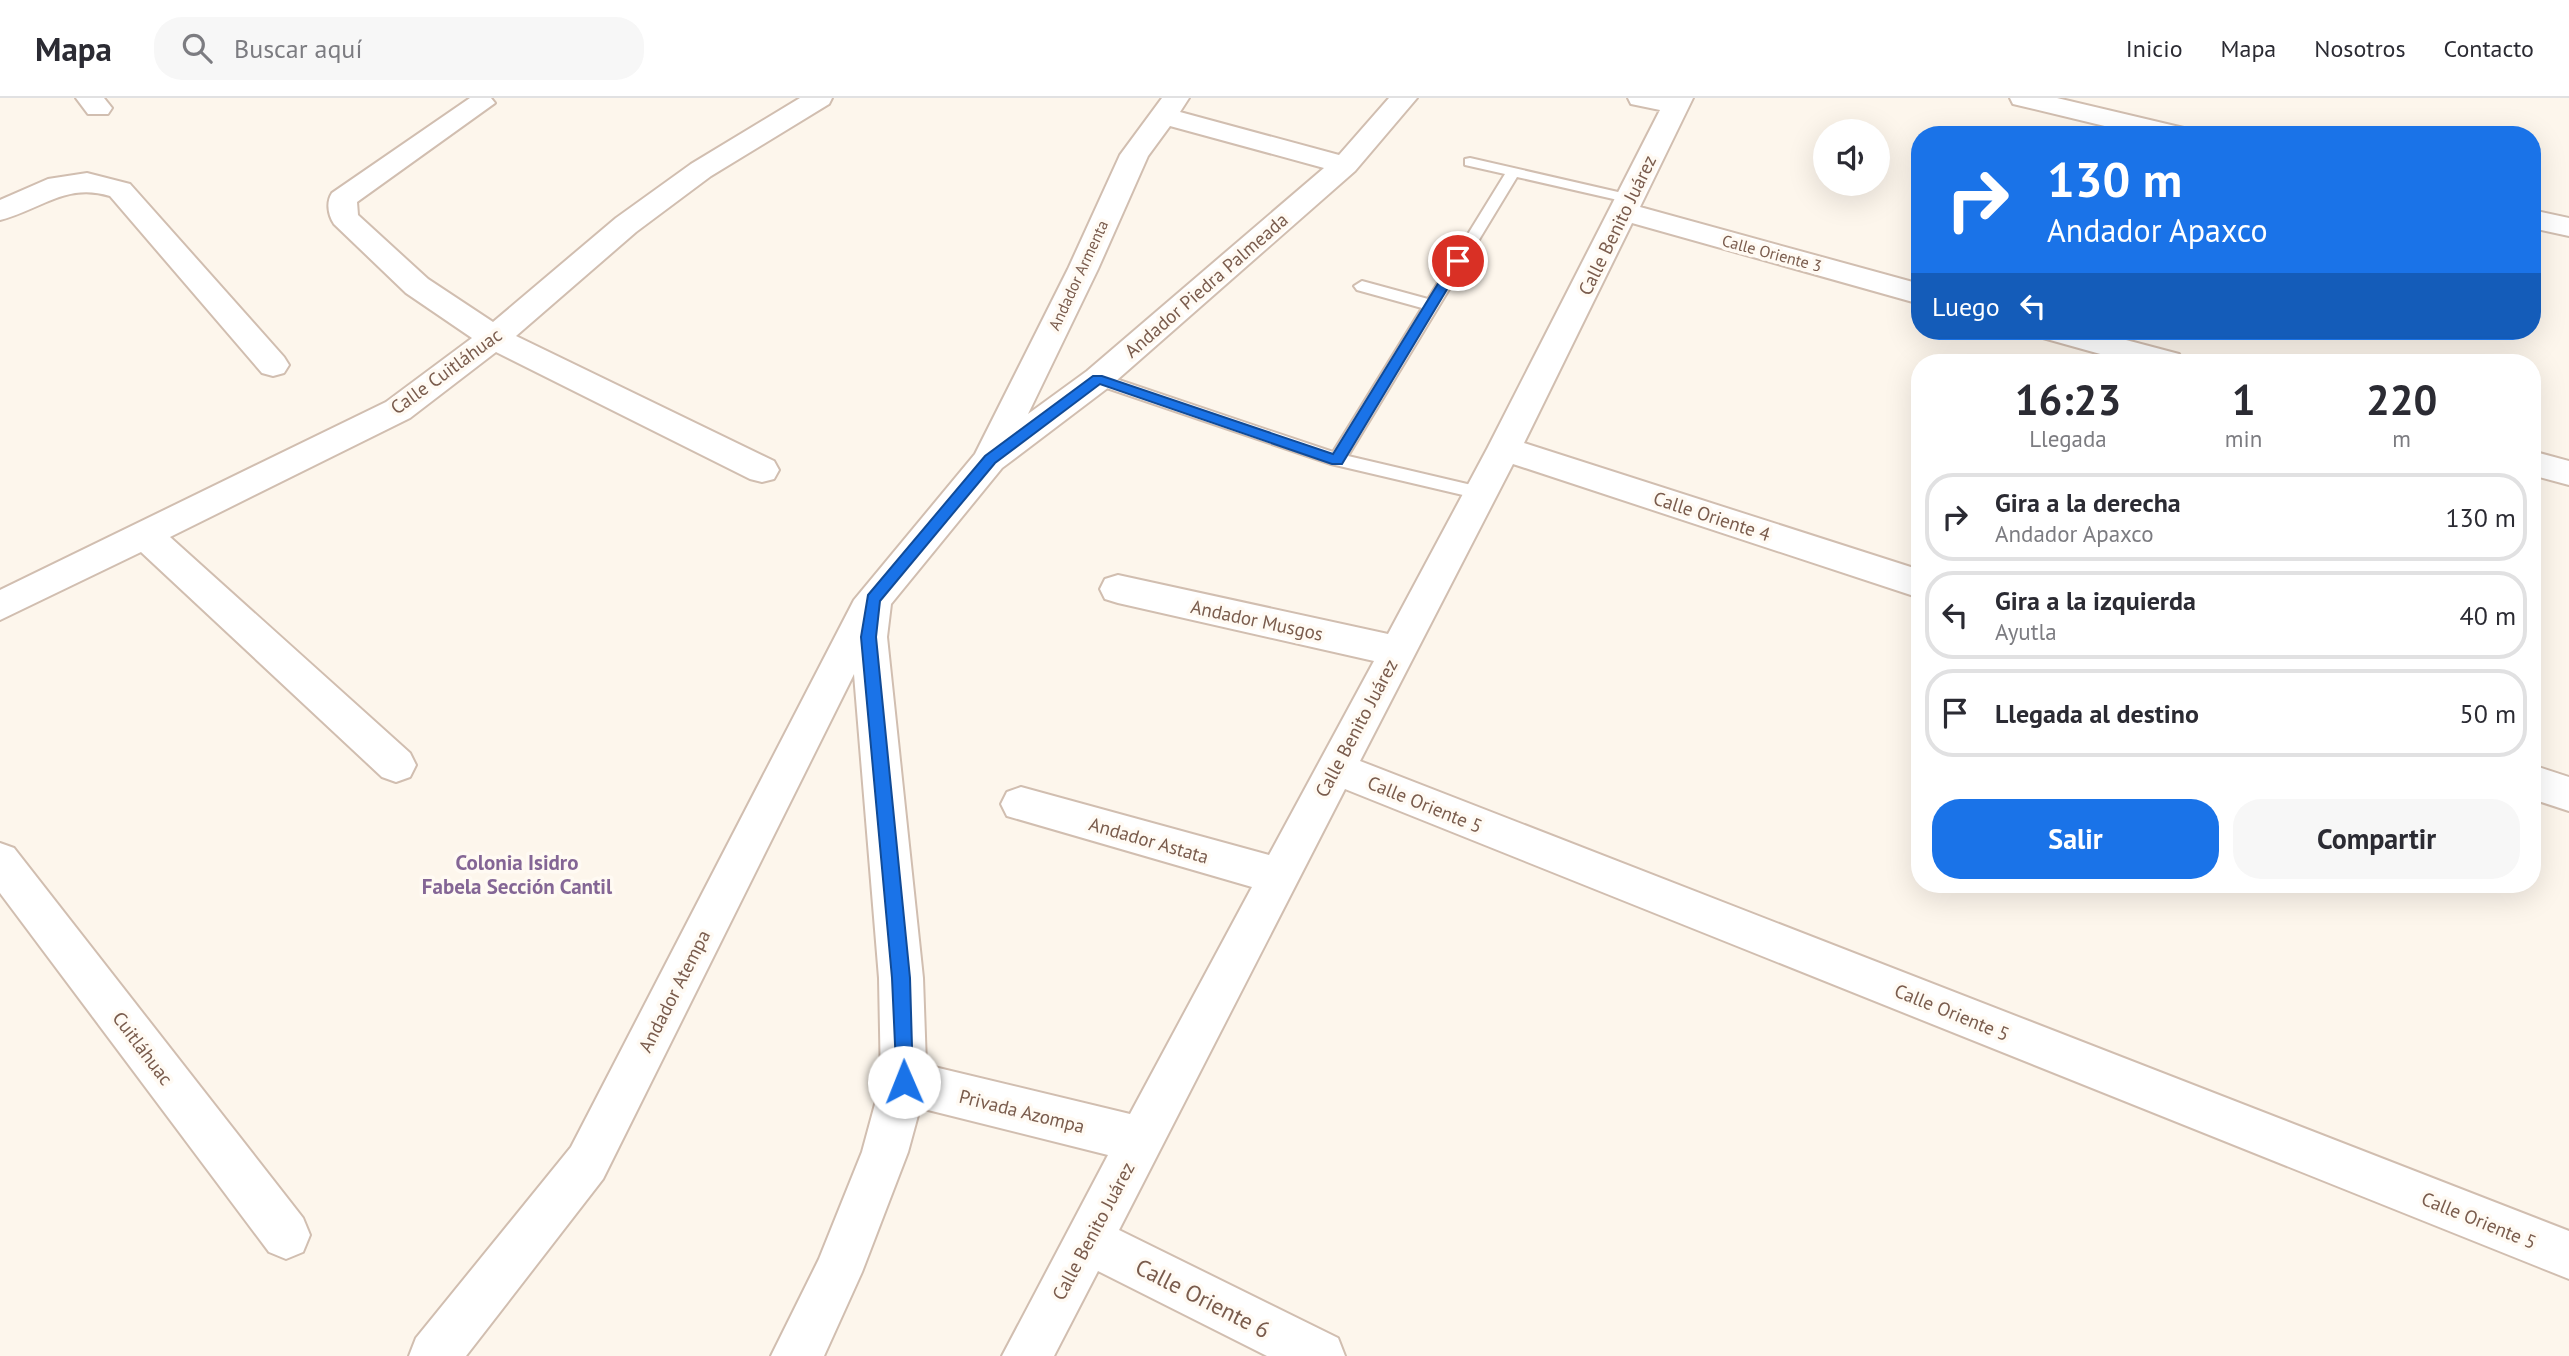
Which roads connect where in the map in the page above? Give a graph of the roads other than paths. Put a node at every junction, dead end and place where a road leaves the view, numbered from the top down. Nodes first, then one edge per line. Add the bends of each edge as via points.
1 (819, 98) edge
2 (1404, 98) edge
3 (2023, 98) edge
4 (1666, 100) edge
5 (481, 103) dead end
6 (1168, 106) edge
7 (2140, 126) edge
8 (1469, 162) dead end
9 (1345, 165) junction
10 (1513, 172) junction
11 (1628, 206) junction
12 (0, 212) edge
13 (2541, 221) edge
14 (2569, 228) edge
15 (1363, 286) dead end
16 (1911, 291) edge
17 (1430, 305) junction
18 (494, 338) junction
19 (2087, 340) edge
20 (2139, 354) edge
21 (273, 365) dead end
22 (1098, 379) junction
23 (1504, 449) junction
24 (990, 459) junction
25 (1337, 460) junction
26 (2541, 465) edge
27 (762, 470) dead end
28 (2569, 473) edge
29 (1480, 493) junction
30 (144, 534) junction
31 (1911, 581) edge
32 (1118, 589) dead end
33 (873, 600) junction
34 (0, 606) edge
35 (1397, 651) junction
36 (396, 765) dead end
37 (1335, 768) junction
38 (2541, 785) edge
39 (2569, 794) edge
40 (1021, 804) dead end
41 (0, 861) edge
42 (1277, 876) junction
43 (904, 1082) junction
44 (1141, 1140) junction
45 (286, 1235) dead end
46 (1087, 1240) junction
47 (2569, 1255) edge
48 (434, 1356) edge
49 (796, 1356) edge
50 (1027, 1356) edge
51 (1320, 1356) edge

1 - 18 street, Calle Cuitláhuac via 701,170 637,217
2 - 9 street, Andador Piedra Palmeada
3 - 7 street
4 - 11 street, Calle Benito Juárez
5 - 18 street via 342,200 344,218 417,286
6 - 9 street
6 - 24 street, Andador Armenta via 1134,155
8 - 10 lane
9 - 22 street, Andador Piedra Palmeada
10 - 11 lane
10 - 17 lane
11 - 16 street, Calle Oriente 3
11 - 23 street, Calle Benito Juárez
12 - 21 street via 55,185 79,180 120,190
13 - 14 street
15 - 17 lane
17 - 25 lane
18 - 27 street
18 - 30 street, Calle Cuitláhuac via 398,410
19 - 20 street
22 - 24 street, Andador Piedra Palmeada
22 - 25 lane
23 - 29 street, Calle Benito Juárez
23 - 31 street, Calle Oriente 4
24 - 33 street, Andador Piedra Palmeada
25 - 29 lane
26 - 28 street
29 - 35 street, Calle Benito Juárez
30 - 34 street, Calle Cuitláhuac
30 - 36 street
32 - 35 street, Andador Musgos
33 - 43 street via 869,637 901,978
33 - 48 street, Andador Atempa via 587,1163
35 - 37 street, Calle Benito Juárez
37 - 42 street, Calle Benito Juárez
37 - 47 street, Calle Oriente 5
38 - 39 street
40 - 42 street, Andador Astata
41 - 45 street, Cuitláhuac
42 - 44 street, Calle Benito Juárez
43 - 44 street, Privada Azompa
43 - 49 street via 885,1152 838,1272
44 - 46 street, Calle Benito Juárez
46 - 50 street, Calle Benito Juárez
46 - 51 street, Calle Oriente 6

